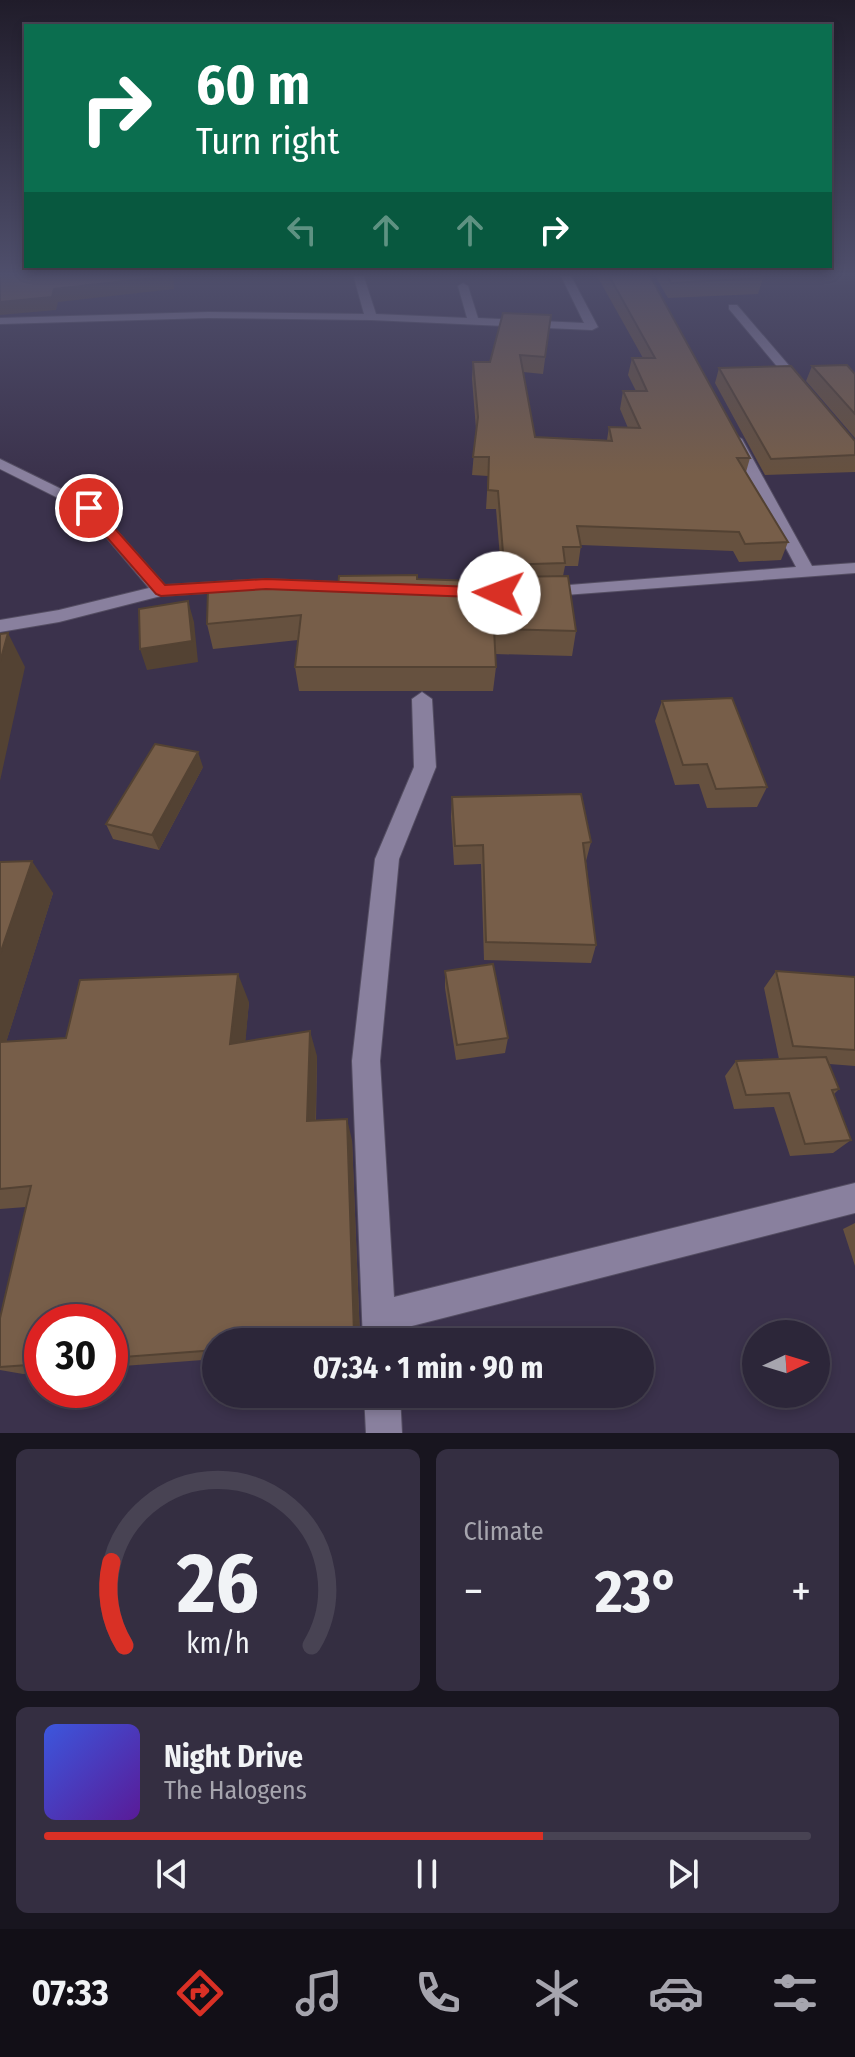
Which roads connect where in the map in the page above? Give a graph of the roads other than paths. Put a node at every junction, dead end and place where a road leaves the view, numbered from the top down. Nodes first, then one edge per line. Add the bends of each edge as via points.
1 (762, 341) edge
2 (804, 391) edge
3 (727, 423) edge
4 (0, 463) edge
5 (855, 568) edge
6 (807, 572) junction
7 (390, 589) edge
8 (161, 591) junction
9 (529, 594) edge
10 (0, 626) edge
11 (422, 699) dead end
12 (855, 1198) edge
13 (379, 1328) edge
14 (386, 1328) edge
15 (383, 1408) edge
16 (384, 1433) edge

1 - 2 street
3 - 6 street
4 - 8 street via 89,508
5 - 6 street
6 - 9 street
7 - 8 street via 266,584
8 - 10 street
11 - 13 street via 425,767 387,859 366,1061
12 - 14 street
15 - 16 street

